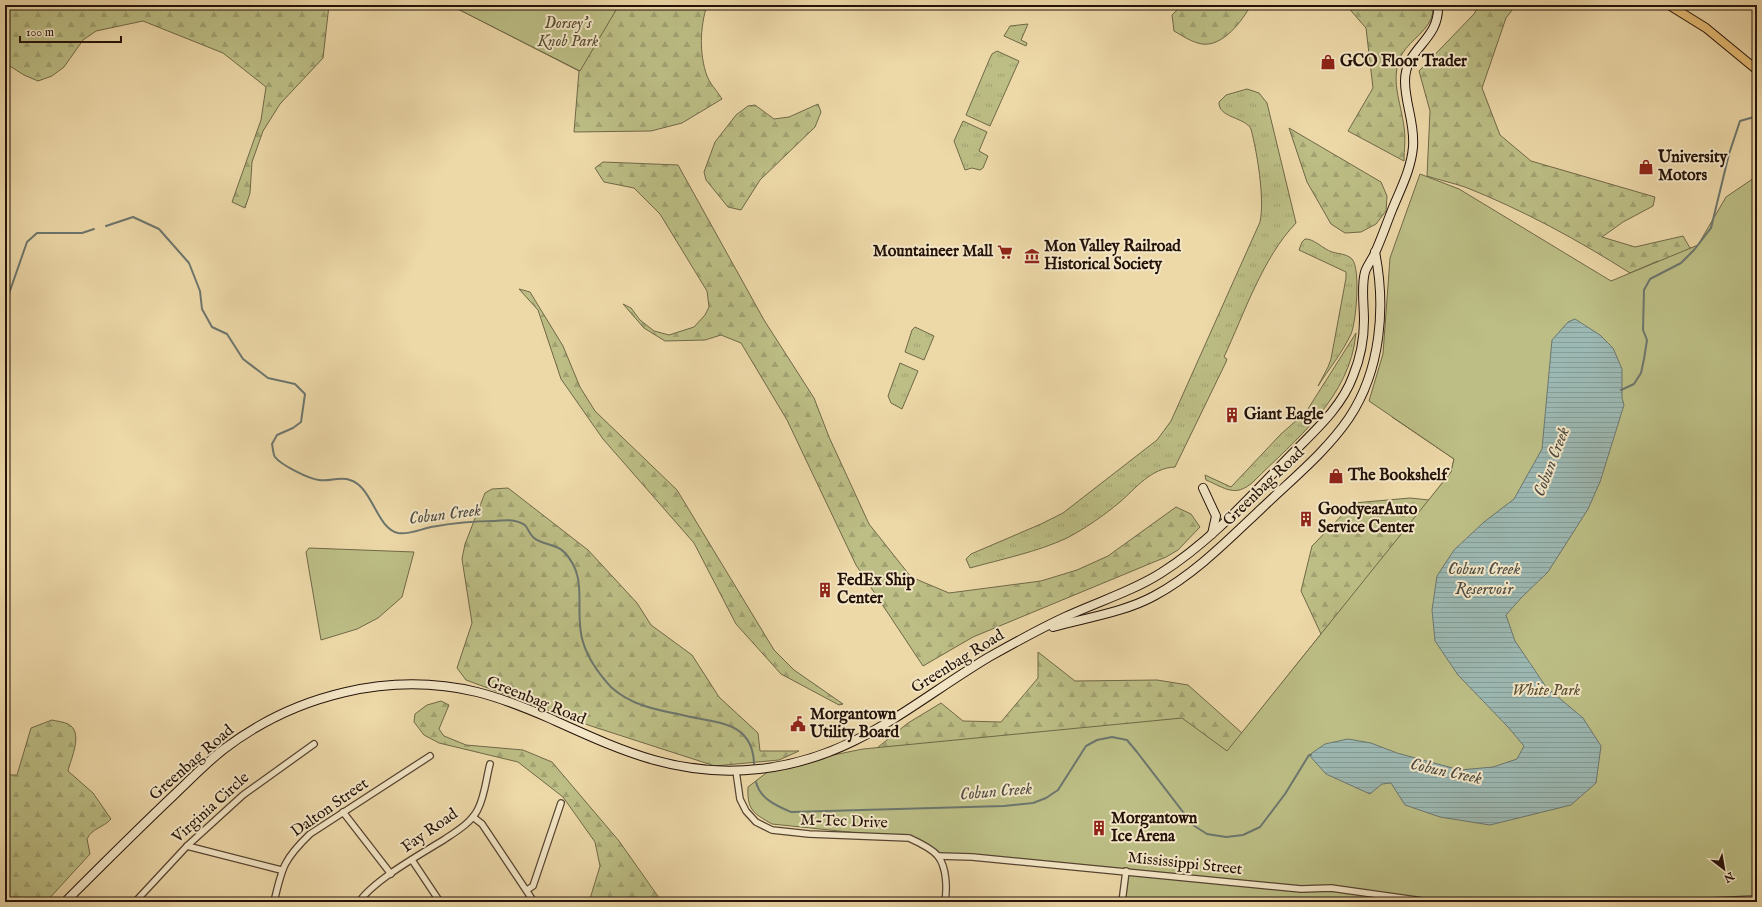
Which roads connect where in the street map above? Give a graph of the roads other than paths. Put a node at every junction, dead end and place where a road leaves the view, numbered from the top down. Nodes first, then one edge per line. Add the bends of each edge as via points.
1 (1438, 5) edge
2 (1669, 5) edge
3 (1757, 70) edge
4 (1375, 252) junction
5 (1203, 488) dead end
6 (1211, 536) junction
7 (1034, 633) junction
8 (314, 744) dead end
9 (430, 756) dead end
10 (490, 764) dead end
11 (736, 771) junction
12 (561, 803) dead end
13 (343, 812) junction
14 (473, 817) junction
15 (187, 846) junction
16 (938, 856) junction
17 (412, 860) junction
18 (281, 870) junction
19 (1126, 871) junction
20 (391, 874) junction
21 (527, 890) junction
22 (1757, 899) edge
23 (65, 902) edge
24 (135, 902) edge
25 (274, 902) edge
26 (359, 902) edge
27 (440, 902) edge
28 (534, 902) edge
29 (946, 902) edge
30 (1122, 902) edge
31 (1430, 902) edge
32 (1688, 902) edge

1 - 4 main road, Greenbag Road via 1440,10 1436,25 1406,70 1413,152
2 - 3 main road via 1706,28
4 - 6 main road, Greenbag Road via 1365,273 1364,325 1358,359 1343,397 1324,421
4 - 7 main road, Greenbag Road via 1379,269 1380,313 1376,353 1364,391 1337,434 1222,546 1163,591 1140,602
5 - 6 main road via 1216,516
6 - 7 main road, Greenbag Road via 1157,575 1132,589 1064,617
7 - 11 main road, Greenbag Road via 985,660 886,725 828,754 758,770
8 - 15 street, Virginia Circle via 243,795
9 - 13 street, Dalton Street
10 - 14 street, Fay Road via 481,800
11 - 16 street, M-Tec Drive via 740,799 746,811 765,827 782,832 909,838
11 - 23 main road, Greenbag Road via 691,768 640,757 496,697 474,691 418,685 369,687 342,692 279,715 223,750
12 - 21 street via 534,886
13 - 18 street, Dalton Street via 294,849
13 - 20 street
14 - 17 street, Fay Road via 460,829
14 - 21 street via 482,824
15 - 18 street
15 - 24 street, Virginia Circle
16 - 19 street, Mississippi Street
16 - 29 street via 945,878
17 - 20 street, Fay Road
17 - 27 street
18 - 25 street, Dalton Street
19 - 30 street
19 - 31 street, Mississippi Street via 1301,889 1331,888
20 - 26 street, Fay Road
21 - 28 street
22 - 32 street

